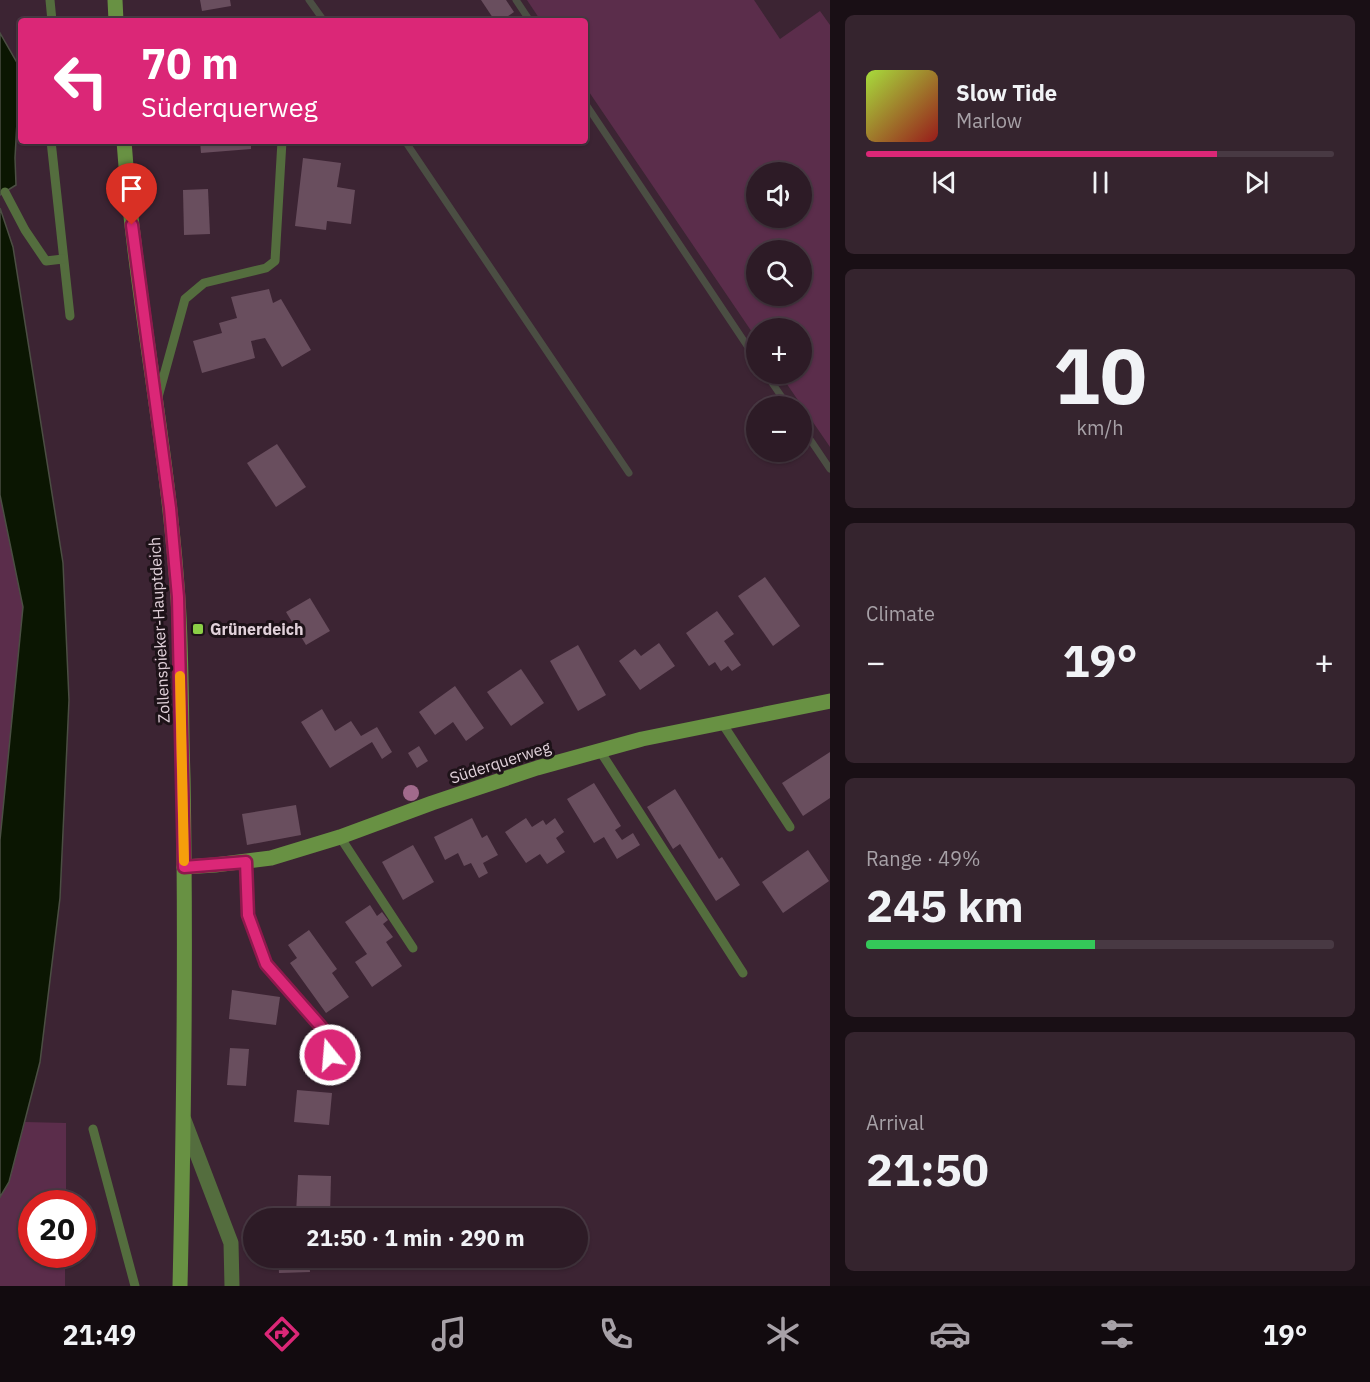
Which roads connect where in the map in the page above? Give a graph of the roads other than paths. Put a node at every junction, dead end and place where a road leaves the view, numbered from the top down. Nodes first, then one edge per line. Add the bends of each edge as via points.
1 (50, 0) edge
2 (115, 0) edge
3 (52, 18) edge
4 (116, 18) edge
5 (51, 144) edge
6 (124, 144) edge
7 (282, 144) edge
8 (4, 192) dead end
9 (63, 259) junction
10 (70, 316) dead end
11 (155, 408) junction
12 (830, 701) edge
13 (722, 723) junction
14 (600, 751) junction
15 (790, 827) dead end
16 (340, 837) junction
17 (246, 862) junction
18 (184, 867) junction
19 (413, 948) dead end
20 (743, 973) dead end
21 (330, 1055) dead end
22 (184, 1120) junction
23 (93, 1129) dead end
24 (135, 1286) edge
25 (180, 1286) edge
26 (232, 1286) edge

1 - 3 lane
2 - 4 street
5 - 9 lane
6 - 11 street, Zollenspieker-Hauptdeich
7 - 11 lane via 275,261 266,268 204,283 184,298
8 - 9 lane via 46,261
9 - 10 lane
11 - 18 street, Zollenspieker-Hauptdeich via 178,597
12 - 13 street, Süderquerweg
13 - 14 street, Süderquerweg
13 - 15 lane
14 - 16 street, Süderquerweg via 537,768
14 - 20 lane
16 - 17 street, Süderquerweg
16 - 19 lane
17 - 18 street, Süderquerweg
17 - 21 lane via 248,915 266,964 323,1029
18 - 22 street, Zollenspieker-Hauptdeich
22 - 25 street, Zollenspieker-Hauptdeich
22 - 26 street, Zollenspieker-Hauptdeich via 231,1243
23 - 24 lane

